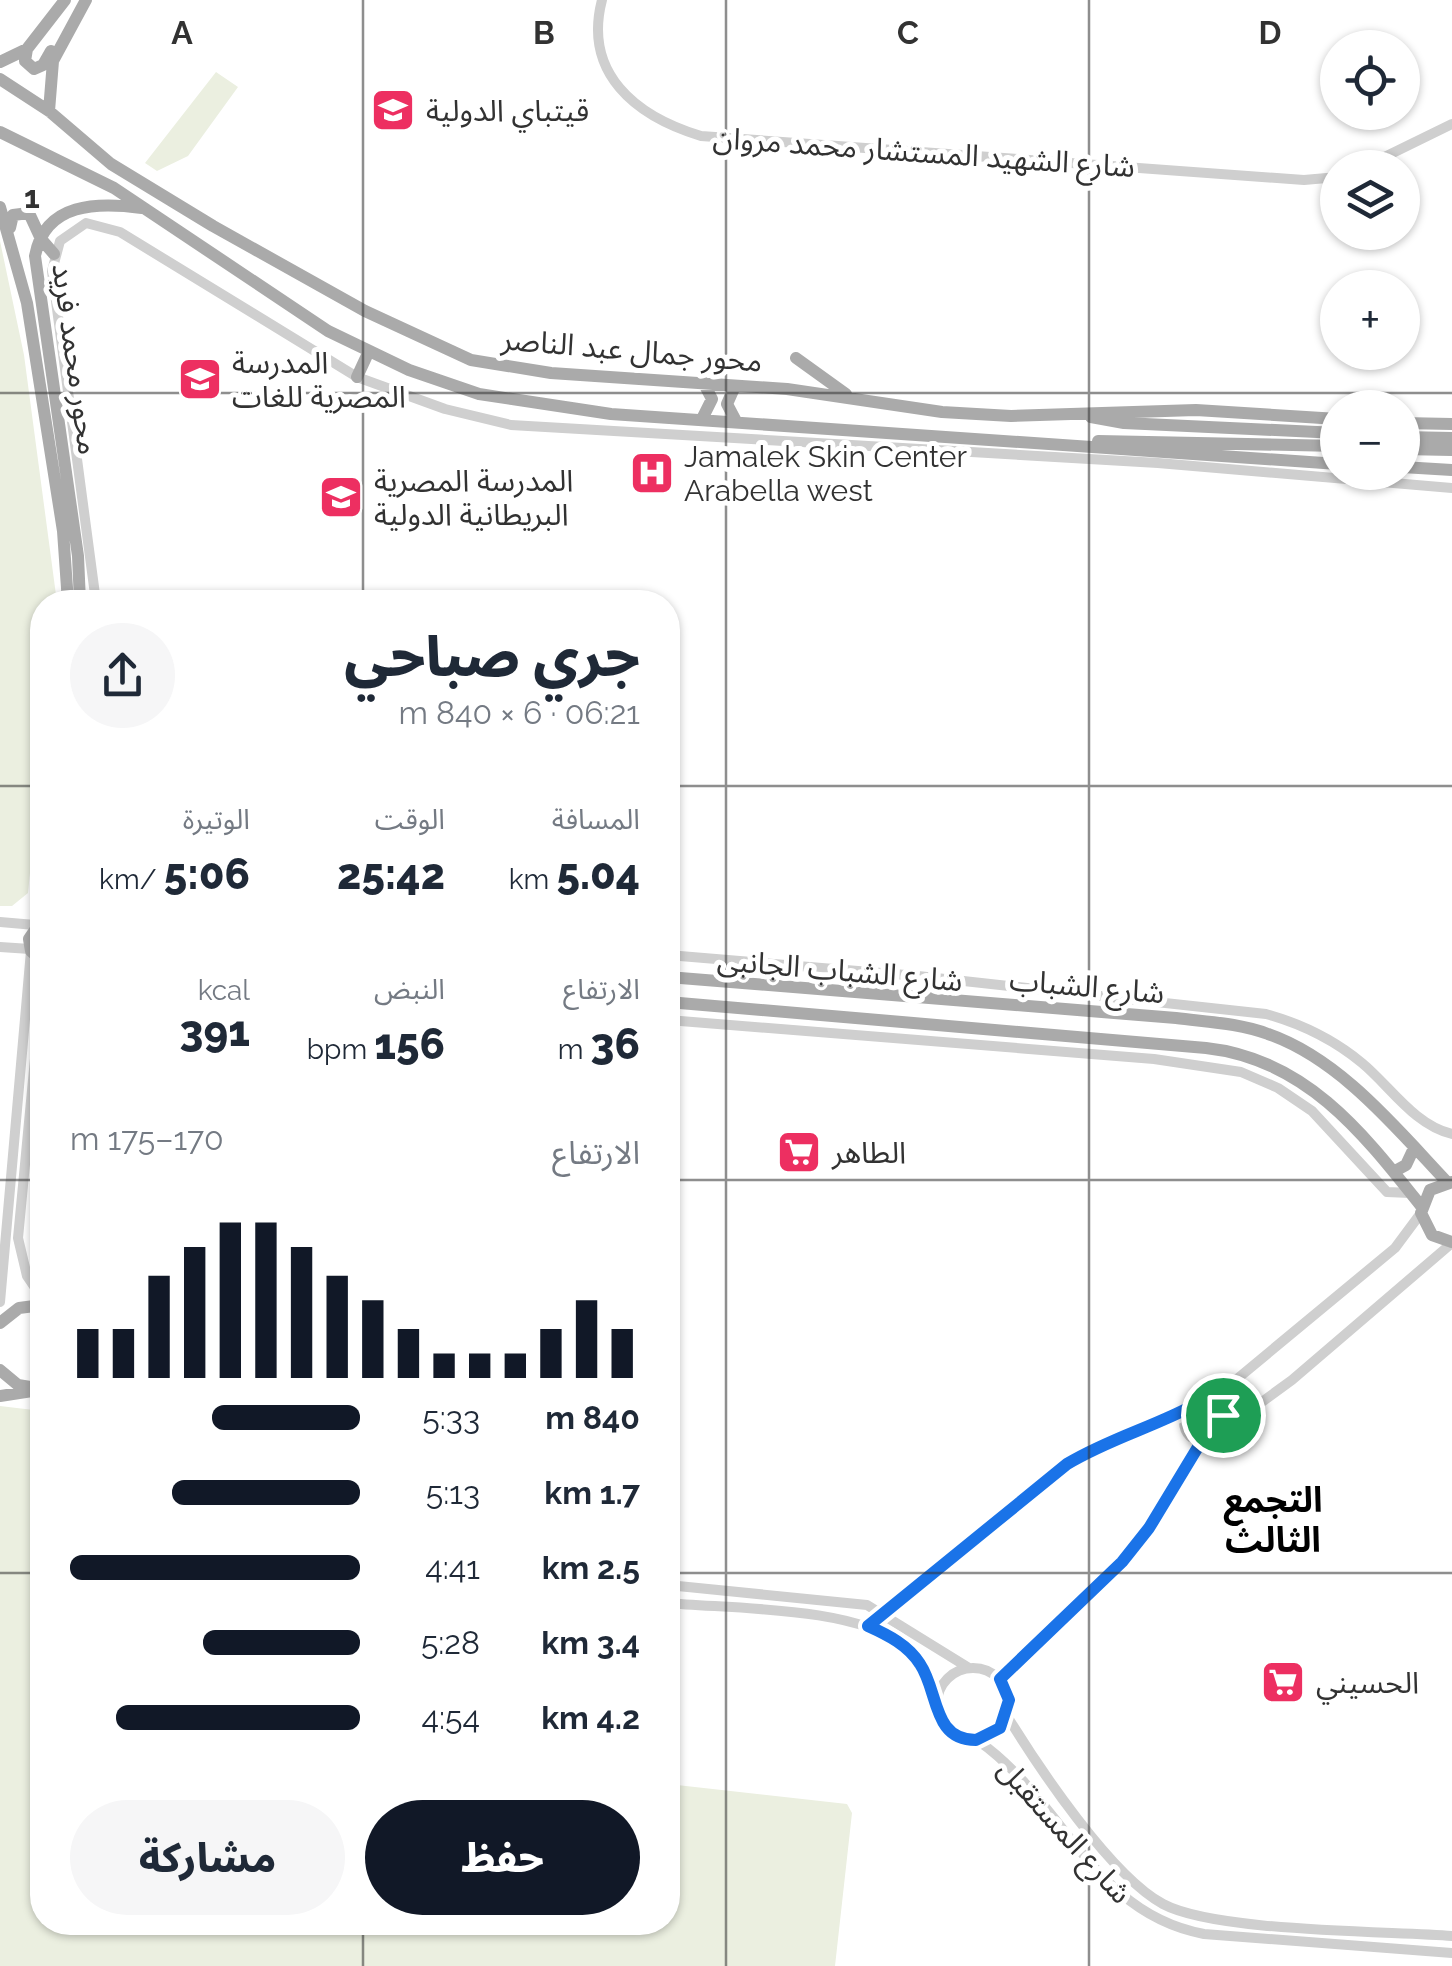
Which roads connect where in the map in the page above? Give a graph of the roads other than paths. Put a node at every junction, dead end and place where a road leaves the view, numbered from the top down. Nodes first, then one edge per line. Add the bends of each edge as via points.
1 (66, 0) edge
2 (86, 0) edge
3 (602, 0) edge
4 (60, 45) junction
5 (27, 49) junction
6 (0, 62) edge
7 (0, 79) edge
8 (49, 111) junction
9 (1452, 124) edge
10 (0, 132) edge
11 (1399, 150) edge
12 (1320, 179) edge
13 (0, 206) edge
14 (144, 208) junction
15 (10, 230) junction
16 (40, 239) junction
17 (54, 254) junction
18 (368, 351) junction
19 (796, 358) dead end
20 (357, 377) junction
21 (703, 382) junction
22 (735, 386) junction
23 (852, 398) junction
24 (1081, 414) junction
25 (1320, 418) edge
26 (702, 419) junction
27 (736, 421) junction
28 (1420, 423) edge
29 (1452, 424) edge
30 (1320, 432) edge
31 (1420, 437) edge
32 (1452, 438) edge
33 (1320, 445) edge
34 (1071, 446) junction
35 (1420, 449) edge
36 (1452, 450) edge
37 (1158, 458) junction
38 (1320, 465) edge
39 (1270, 466) junction
40 (1420, 469) edge
41 (1452, 470) edge
42 (1452, 488) edge
43 (67, 590) edge
44 (79, 590) edge
45 (94, 590) edge
46 (30, 920) edge
47 (3, 922) edge
48 (2, 947) edge
49 (30, 953) edge
50 (680, 956) edge
51 (680, 978) edge
52 (680, 1003) edge
53 (30, 1004) edge
54 (680, 1021) edge
55 (30, 1112) edge
56 (1452, 1134) edge
57 (1414, 1148) junction
58 (1395, 1171) junction
59 (1450, 1182) edge
60 (1410, 1193) junction
61 (1421, 1210) junction
62 (1452, 1242) edge
63 (30, 1281) edge
64 (0, 1302) edge
65 (30, 1305) edge
66 (0, 1323) edge
67 (0, 1370) edge
68 (30, 1388) edge
69 (30, 1391) edge
70 (0, 1396) edge
71 (1208, 1402) junction
72 (1186, 1414) junction
73 (1222, 1430) junction
74 (1201, 1442) junction
75 (680, 1586) edge
76 (680, 1608) edge
77 (882, 1612) junction
78 (868, 1626) junction
79 (969, 1668) junction
80 (1000, 1679) junction
81 (937, 1696) junction
82 (1007, 1716) junction
83 (976, 1740) junction
84 (1452, 1936) edge
85 (1452, 1952) edge

1 - 5 main road
2 - 4 main road
3 - 12 street, شارع الشهيد المستشار محمد مروان via 596,39 607,74 659,118 701,136
4 - 5 main road via 37,69 26,64
4 - 8 main road via 49,76
5 - 6 main road
7 - 8 main road, محور جمال عبد الناصر
8 - 21 main road, محور جمال عبد الناصر via 102,157 200,218 458,355 551,373
9 - 11 street
10 - 14 main road, محور جمال عبد الناصر via 98,178
13 - 15 main road, محور محمد فريد
14 - 16 main road, محور محمد فريد via 78,207
14 - 18 main road, محور جمال عبد الناصر
15 - 16 main road via 14,215 26,212
15 - 43 main road, محور محمد فريد via 60,514
16 - 17 main road
16 - 44 main road, محور محمد فريد via 36,271
17 - 20 street via 79,225 110,227
17 - 45 street
18 - 20 main road
18 - 26 main road, محور جمال عبد الناصر via 450,386 523,403
19 - 23 main road
20 - 37 street via 445,409 536,427
21 - 22 main road, محور جمال عبد الناصر
21 - 26 main road via 712,399
22 - 23 main road, محور جمال عبد الناصر
22 - 27 main road via 726,404
23 - 24 main road, محور جمال عبد الناصر via 942,412
24 - 25 main road, محور جمال عبد الناصر via 1196,410
24 - 30 main road via 1124,423
26 - 27 main road, محور جمال عبد الناصر
27 - 34 main road, محور جمال عبد الناصر
28 - 29 main road
31 - 32 main road
33 - 34 main road via 1128,439
34 - 37 main road, محور جمال عبد الناصر
35 - 36 main road
37 - 39 main road, محور جمال عبد الناصر
38 - 39 main road, محور جمال عبد الناصر
39 - 42 street
40 - 41 main road
46 - 47 street
47 - 48 street via 10,935
48 - 49 street
50 - 56 street, شارع الشباب الجانبى via 1253,1011 1294,1021 1338,1044 1417,1115
51 - 57 main road, شارع الشباب via 1240,1026 1270,1034 1320,1062
52 - 58 main road, شارع الشباب via 1234,1052 1306,1083
53 - 64 street
54 - 60 street, شارع الشباب الجانبى via 1154,1059 1241,1072 1312,1111 1387,1192
55 - 63 street via 18,1238
57 - 58 main road
57 - 59 main road, شارع الشباب
58 - 60 main road, شارع الشباب
59 - 61 main road via 1430,1190
60 - 61 main road, شارع الشباب
61 - 62 main road, شارع الشباب via 1432,1235
61 - 71 street via 1395,1248
62 - 73 street via 1292,1380
65 - 66 main road
67 - 68 main road
69 - 70 main road
71 - 72 street
71 - 73 street via 1221,1410
72 - 74 street via 1186,1431
72 - 77 street via 1102,1442 1067,1464
73 - 74 street
74 - 80 street via 1126,1557
75 - 77 street via 852,1602
76 - 78 street via 840,1618
77 - 78 street
77 - 79 street
78 - 81 street via 918,1660
79 - 80 street
79 - 81 street via 951,1675
80 - 82 street
81 - 83 street via 938,1717 947,1729
82 - 83 street via 994,1733
82 - 84 street, شارع المستقبل via 1110,1854 1166,1906 1208,1918
83 - 85 street, شارع المستقبل via 1020,1776 1103,1878 1150,1918 1204,1934

